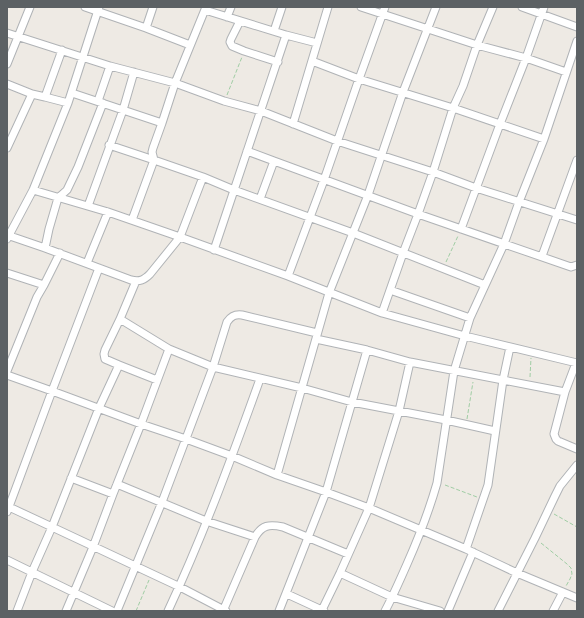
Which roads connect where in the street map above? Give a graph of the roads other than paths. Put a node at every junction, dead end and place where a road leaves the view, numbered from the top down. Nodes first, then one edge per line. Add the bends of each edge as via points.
1 (30, 7) edge
2 (85, 7) edge
3 (153, 7) edge
4 (231, 7) edge
5 (282, 7) edge
6 (328, 7) edge
7 (361, 7) edge
8 (436, 7) edge
9 (493, 7) edge
10 (522, 7) edge
11 (205, 8) edge
12 (98, 9) edge
13 (383, 10) edge
14 (542, 10) edge
15 (227, 16) junction
16 (240, 21) junction
17 (577, 27) edge
18 (146, 28) junction
19 (428, 29) junction
20 (274, 31) junction
21 (7, 33) edge
22 (286, 35) junction
23 (18, 36) junction
24 (577, 41) edge
25 (317, 43) junction
26 (190, 45) junction
27 (477, 45) junction
28 (62, 50) junction
29 (83, 57) junction
30 (526, 58) junction
31 (312, 61) junction
32 (278, 62) junction
33 (7, 64) edge
34 (110, 66) junction
35 (134, 72) junction
36 (566, 72) junction
37 (359, 79) junction
38 (175, 83) junction
39 (7, 84) edge
40 (403, 92) junction
41 (72, 93) junction
42 (32, 94) junction
43 (45, 97) junction
44 (100, 102) junction
45 (68, 104) junction
46 (453, 108) junction
47 (123, 110) junction
48 (261, 111) junction
49 (162, 123) junction
50 (293, 124) junction
51 (500, 124) junction
52 (544, 139) junction
53 (338, 141) junction
54 (109, 145) junction
55 (7, 148) edge
56 (247, 151) junction
57 (382, 155) junction
58 (154, 160) junction
59 (577, 160) edge
60 (274, 161) junction
61 (433, 172) junction
62 (203, 177) junction
63 (324, 180) junction
64 (476, 188) junction
65 (33, 190) junction
66 (234, 190) junction
67 (368, 195) junction
68 (58, 198) junction
69 (260, 199) junction
70 (519, 202) junction
71 (88, 206) junction
72 (108, 212) junction
73 (418, 214) junction
74 (557, 214) junction
75 (310, 217) junction
76 (132, 220) junction
77 (577, 220) edge
78 (461, 229) junction
79 (352, 233) junction
80 (8, 236) edge
81 (180, 237) junction
82 (504, 244) junction
83 (45, 248) junction
84 (214, 250) junction
85 (60, 253) junction
86 (403, 253) junction
87 (542, 256) junction
88 (87, 263) junction
89 (577, 265) edge
90 (99, 268) junction
91 (7, 273) edge
92 (288, 276) junction
93 (136, 281) junction
94 (44, 285) junction
95 (485, 285) junction
96 (390, 290) junction
97 (329, 293) junction
98 (382, 313) junction
99 (470, 318) junction
100 (120, 319) junction
101 (317, 336) junction
102 (465, 336) junction
103 (510, 347) junction
104 (169, 349) junction
105 (367, 350) junction
106 (410, 362) junction
107 (576, 363) edge
108 (119, 366) junction
109 (213, 367) junction
110 (7, 371) edge
111 (454, 371) junction
112 (7, 375) edge
113 (260, 379) junction
114 (157, 380) junction
115 (503, 380) junction
116 (302, 388) junction
117 (52, 390) junction
118 (565, 392) junction
119 (352, 402) junction
120 (99, 408) junction
121 (399, 411) junction
122 (446, 420) junction
123 (141, 424) junction
124 (495, 431) junction
125 (186, 439) junction
126 (577, 449) edge
127 (232, 456) junction
128 (577, 464) edge
129 (277, 475) junction
130 (71, 478) junction
131 (116, 484) junction
132 (326, 492) junction
133 (113, 494) junction
134 (162, 502) junction
135 (369, 508) junction
136 (8, 509) edge
137 (206, 521) junction
138 (52, 527) junction
139 (422, 530) junction
140 (255, 537) junction
141 (308, 538) junction
142 (93, 547) junction
143 (466, 549) junction
144 (474, 552) junction
145 (348, 554) junction
146 (7, 560) edge
147 (136, 567) junction
148 (32, 572) junction
149 (340, 573) junction
150 (517, 573) junction
151 (180, 587) junction
152 (74, 592) junction
153 (563, 592) junction
154 (287, 594) junction
155 (392, 597) junction
156 (577, 598) edge
157 (323, 610) edge
158 (17, 611) edge
159 (66, 611) edge
160 (112, 611) edge
161 (117, 611) edge
162 (168, 611) edge
163 (224, 611) edge
164 (279, 611) edge
165 (385, 611) edge
166 (440, 611) edge
167 (448, 611) edge
168 (498, 611) edge
169 (553, 611) edge

1 - 23 street
2 - 12 street
3 - 18 street
4 - 15 street
5 - 20 street
6 - 25 street
7 - 13 street
8 - 19 street
9 - 27 street
10 - 14 street
11 - 15 street
11 - 26 street
12 - 18 street
12 - 29 street
13 - 19 street
13 - 37 street
14 - 17 street
14 - 30 street
15 - 16 street
16 - 20 street
16 - 32 street via 230,42 232,46
18 - 26 street
19 - 27 street
19 - 40 street
20 - 22 street
21 - 23 street
22 - 25 street
22 - 32 street
23 - 28 street
23 - 33 street
24 - 36 street
25 - 31 street
26 - 38 street
27 - 30 street
27 - 46 street
28 - 29 street
28 - 43 street
29 - 34 street
29 - 41 street
30 - 36 street
30 - 51 street
31 - 37 street
31 - 50 street
32 - 48 street
34 - 35 street
34 - 44 street
35 - 38 street
35 - 47 street
36 - 52 street
37 - 40 street
37 - 53 street
38 - 48 street
38 - 49 street
39 - 42 street
40 - 46 street
40 - 57 street
41 - 44 street
41 - 45 street
42 - 43 street
42 - 55 street
43 - 45 street
44 - 47 street
44 - 68 street via 78,167 67,190
45 - 65 street
46 - 51 street
46 - 61 street
47 - 49 street
47 - 54 street
48 - 50 street
48 - 56 street
49 - 58 street via 152,152
50 - 53 street
51 - 52 street
51 - 64 street
52 - 70 street
53 - 57 street
53 - 63 street
54 - 58 street
54 - 71 street
56 - 60 street
56 - 66 street
57 - 61 street
57 - 67 street
58 - 62 street
58 - 76 street
59 - 74 street
60 - 63 street
60 - 69 street
61 - 64 street
61 - 73 street
62 - 66 street
62 - 81 street
63 - 67 street
63 - 75 street
64 - 70 street
64 - 78 street
65 - 68 street
65 - 80 street
66 - 69 street
66 - 84 street
67 - 73 street
67 - 79 street
68 - 71 street
68 - 83 street
69 - 75 street
70 - 74 street
70 - 82 street
71 - 72 street
72 - 76 street
72 - 88 street
73 - 78 street
73 - 86 street
74 - 77 street
74 - 87 street
75 - 79 street
75 - 92 street
76 - 81 street
78 - 82 street
79 - 86 street
79 - 97 street
80 - 83 street
81 - 84 street
81 - 93 street via 145,279
82 - 87 street
82 - 95 street
83 - 85 street
84 - 92 street
85 - 88 street
85 - 94 street
86 - 95 street
86 - 96 street
87 - 89 street via 571,267
88 - 90 street
90 - 93 street
90 - 117 street
91 - 94 street
92 - 97 street
93 - 100 street
94 - 110 street
95 - 99 street
96 - 98 street
96 - 99 street
97 - 98 street
97 - 101 street
98 - 102 street
99 - 102 street
100 - 104 street
100 - 108 street via 104,354 107,360
101 - 105 street
101 - 109 street via 248,316 233,315 227,322
101 - 116 street
102 - 103 street
102 - 111 street
103 - 107 street
103 - 115 street
104 - 109 street
104 - 114 street
105 - 106 street
105 - 119 street
106 - 111 street
106 - 121 street
107 - 118 street
108 - 114 street
108 - 120 street
109 - 113 street
109 - 125 street
111 - 115 street
111 - 122 street
112 - 117 street
113 - 116 street
113 - 127 street
114 - 123 street
115 - 118 street
115 - 124 street
116 - 119 street
116 - 129 street
117 - 120 street
117 - 136 street
118 - 126 street via 554,434 558,441
119 - 121 street
119 - 132 street
120 - 123 street
120 - 130 street
121 - 122 street
121 - 135 street
122 - 124 street
122 - 139 street via 437,483
123 - 125 street
123 - 131 street
124 - 143 street via 488,485
125 - 127 street
125 - 134 street
127 - 129 street
127 - 137 street
128 - 150 street via 560,486
129 - 132 street
130 - 133 street
130 - 138 street
131 - 133 street
131 - 134 street
132 - 135 street
132 - 141 street
133 - 142 street
134 - 137 street
134 - 147 street
135 - 139 street
135 - 145 street
136 - 138 street
137 - 140 street
137 - 151 street
138 - 142 street
138 - 148 street
139 - 143 street
139 - 155 street
140 - 141 street via 265,526 275,525
140 - 163 street
141 - 145 street
141 - 154 street
142 - 147 street
142 - 152 street
143 - 144 street
144 - 150 street
144 - 167 street
145 - 149 street
146 - 148 street
147 - 151 street
147 - 161 street
148 - 152 street
148 - 158 street
149 - 155 street
149 - 157 street
150 - 153 street
150 - 168 street
151 - 162 street
151 - 163 street
152 - 159 street
152 - 160 street
153 - 156 street
153 - 169 street
154 - 157 street
154 - 164 street
155 - 165 street
155 - 166 street

